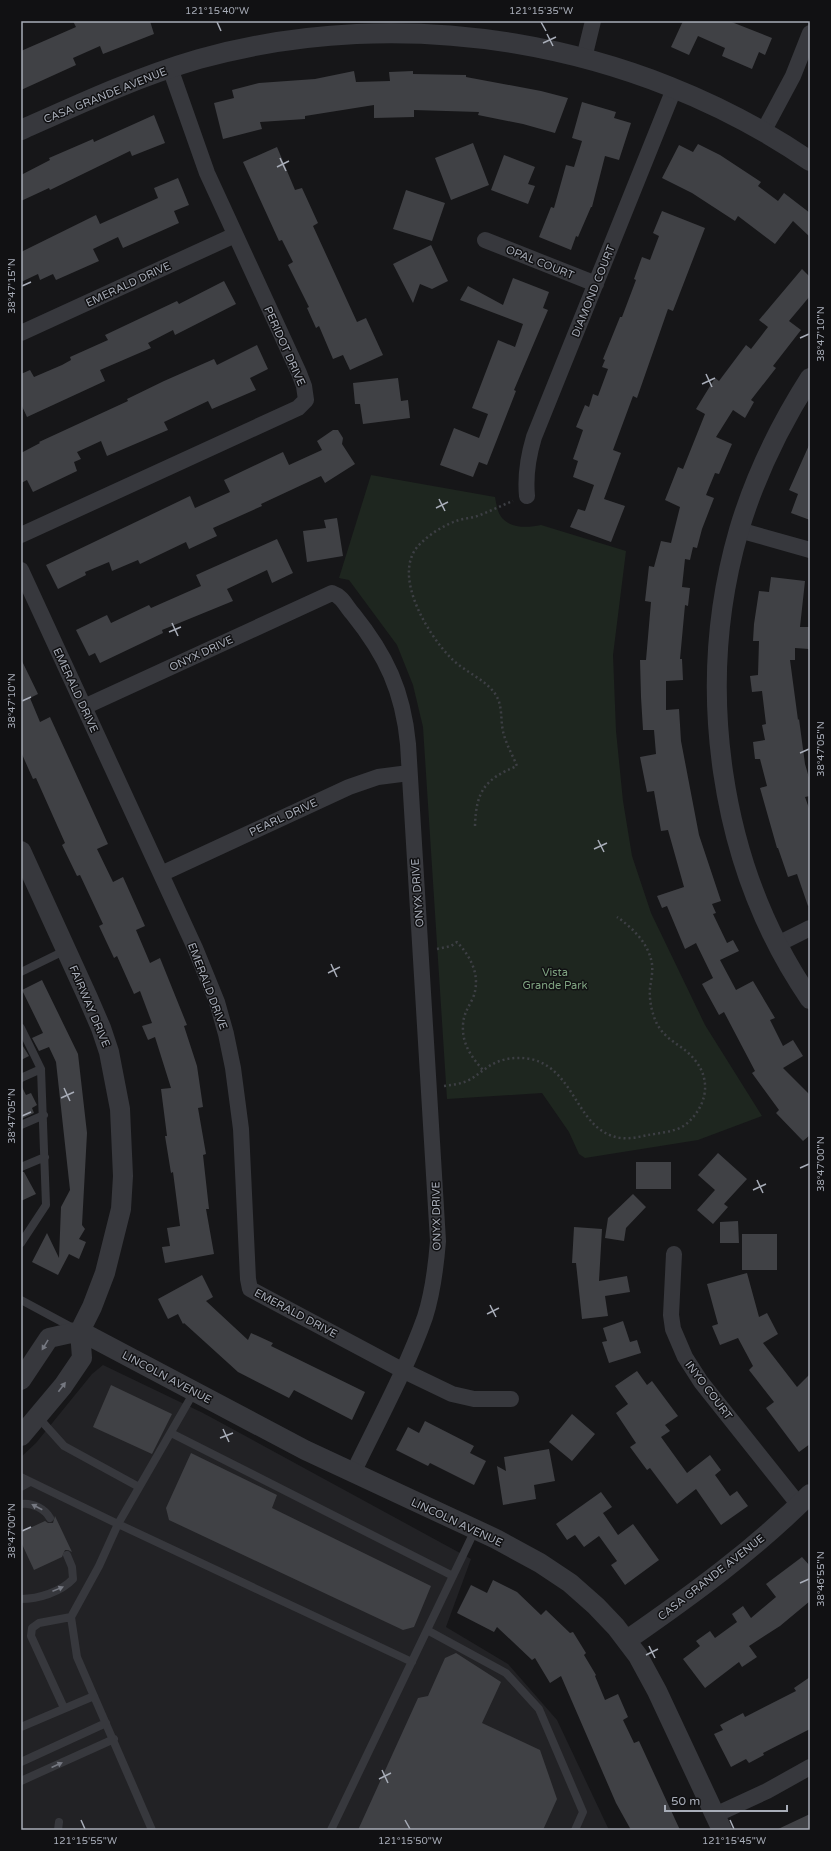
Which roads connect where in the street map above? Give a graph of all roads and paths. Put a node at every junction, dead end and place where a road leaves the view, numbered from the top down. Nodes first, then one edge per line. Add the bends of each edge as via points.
1 (593, 21) edge
2 (387, 27) edge
3 (810, 33) edge
4 (584, 58) junction
5 (170, 68) junction
6 (674, 89) junction
7 (21, 130) edge
8 (763, 132) junction
9 (810, 161) edge
10 (235, 235) junction
11 (485, 240) dead end
12 (596, 284) junction
13 (21, 333) edge
14 (810, 378) edge
15 (527, 496) joint
16 (739, 530) junction
17 (21, 535) edge
18 (810, 550) edge
19 (21, 570) edge
20 (84, 707) junction
21 (409, 773) junction
22 (475, 826) dead end
23 (21, 852) edge
24 (161, 874) junction
25 (617, 918) dead end
26 (810, 928) edge
27 (778, 944) junction
28 (436, 949) dead end
29 (66, 950) junction
30 (21, 972) edge
31 (810, 999) edge
32 (21, 1028) edge
33 (41, 1069) junction
34 (483, 1070) junction
35 (21, 1078) edge
36 (443, 1086) dead end
37 (44, 1114) junction
38 (21, 1126) edge
39 (44, 1157) junction
40 (21, 1167) edge
41 (21, 1243) edge
42 (674, 1254) dead end
43 (22, 1302) edge
44 (80, 1331) junction
45 (402, 1370) junction
46 (21, 1380) edge
47 (194, 1392) junction
48 (511, 1399) dead end
49 (38, 1417) junction
50 (170, 1433) junction
51 (21, 1436) edge
52 (353, 1473) junction
53 (21, 1477) edge
54 (30, 1482) junction
55 (21, 1487) edge
56 (139, 1487) junction
57 (805, 1499) edge
58 (21, 1504) edge
59 (50, 1518) dead end
60 (118, 1524) junction
61 (475, 1530) junction
62 (67, 1555) dead end
63 (453, 1576) junction
64 (21, 1599) edge
65 (71, 1617) junction
66 (427, 1630) junction
67 (627, 1640) junction
68 (412, 1662) junction
69 (94, 1696) junction
70 (64, 1708) junction
71 (106, 1723) junction
72 (21, 1727) edge
73 (114, 1739) junction
74 (21, 1762) edge
75 (810, 1767) edge
76 (21, 1781) edge
77 (718, 1823) edge
78 (152, 1830) edge
79 (331, 1830) edge
80 (575, 1830) edge

1 - 4 street
2 - 4 street, CASA GRANDE AVENUE via 507,42
2 - 5 street, CASA GRANDE AVENUE via 269,44
3 - 8 street via 792,76
4 - 6 street, CASA GRANDE AVENUE
5 - 7 street, CASA GRANDE AVENUE via 101,94
5 - 10 street, PERIDOT DRIVE via 207,173
6 - 8 street, CASA GRANDE AVENUE
6 - 12 street, DIAMOND COURT
8 - 9 street, CASA GRANDE AVENUE
10 - 13 street, EMERALD DRIVE
10 - 17 street, PERIDOT DRIVE via 299,373 306,400 298,408
11 - 12 street, OPAL COURT
12 - 15 street, DIAMOND COURT via 534,437 525,477
14 - 16 street via 768,453
15 - 22 path via 443,528 419,544 409,566 408,577 413,597 434,637 450,658 486,685 496,696 500,705 504,736 517,766 498,774 482,789
16 - 18 street
16 - 27 street via 729,570 719,640 717,682 720,751 734,828 754,891
19 - 20 street, EMERALD DRIVE
20 - 21 street, ONYX DRIVE via 332,593 341,597 366,629 396,686 406,724
20 - 24 street, EMERALD DRIVE
21 - 24 street, PEARL DRIVE via 378,777 349,787
21 - 45 street, ONYX DRIVE via 438,1241 436,1266 425,1316
23 - 29 street, FAIRWAY DRIVE
24 - 45 street, EMERALD DRIVE via 206,975 226,1034 240,1129 250,1289
25 - 34 path via 634,930 648,953 652,964 651,1000 655,1019 672,1042 693,1058 703,1076 705,1087 699,1111 682,1127 621,1138 602,1132 591,1122 558,1073 549,1066 531,1059 519,1058 500,1060
26 - 27 street
27 - 31 street
28 - 34 path via 458,942 473,965 476,986 466,1009 463,1034 470,1053
29 - 30 lane
29 - 44 street, FAIRWAY DRIVE via 109,1052 123,1140 121,1208 113,1244 96,1297
32 - 33 lane
33 - 35 lane
33 - 37 lane
34 - 36 path via 468,1080
37 - 38 lane
37 - 39 lane
39 - 40 lane
39 - 41 lane via 46,1205
42 - 57 street, INYO COURT via 671,1315 673,1329 685,1357 701,1382
43 - 44 lane
44 -> 46 street via 49,1338
44 - 47 street, LINCOLN AVENUE
49 -> 44 street, FAIRWAY DRIVE via 82,1358
45 - 48 street via 452,1394 474,1399
45 - 52 street, ONYX DRIVE
47 - 50 lane
47 - 52 street, LINCOLN AVENUE
49 - 51 street, FAIRWAY DRIVE
49 - 56 lane via 64,1446
50 - 56 lane
50 - 63 lane
52 - 61 street, LINCOLN AVENUE
53 - 54 lane
54 - 55 lane
54 - 60 lane
56 - 60 lane
57 - 67 street, CASA GRANDE AVENUE via 727,1568
59 -> 58 lane via 42,1509 28,1503
60 - 65 lane
60 - 68 lane
61 - 63 lane
61 - 67 street, LINCOLN AVENUE via 540,1563 570,1583 596,1606
64 -> 62 lane via 33,1600 66,1586 73,1579
63 - 66 lane
65 - 69 lane via 77,1657
65 - 70 lane via 39,1623 32,1628 31,1636
66 - 68 lane
66 - 80 lane via 506,1673 539,1708 583,1812
67 - 77 street, LINCOLN AVENUE via 657,1691
68 - 79 lane
69 - 70 lane
69 - 71 lane
70 - 72 lane
71 - 73 lane
71 - 74 lane
76 -> 73 lane
73 - 78 lane
75 - 77 street

